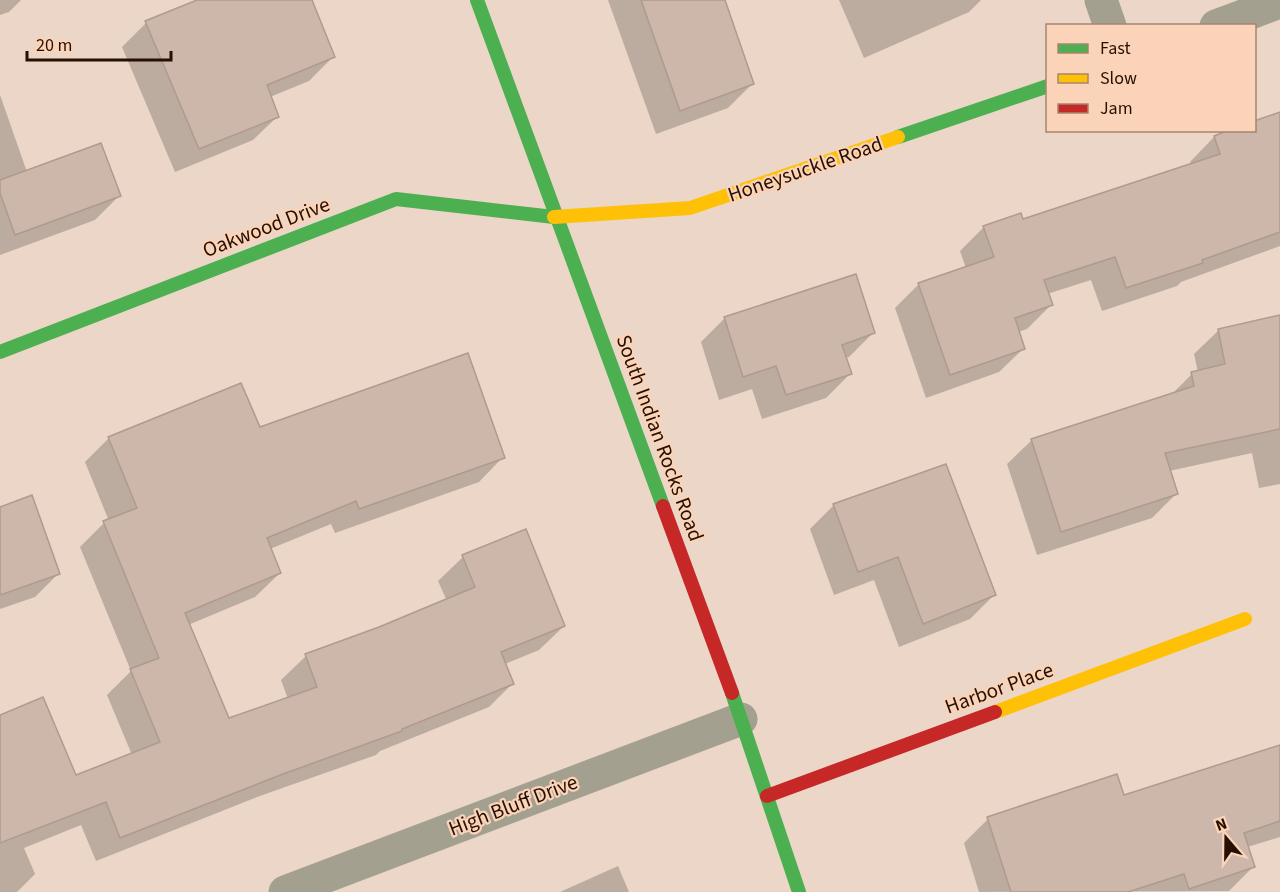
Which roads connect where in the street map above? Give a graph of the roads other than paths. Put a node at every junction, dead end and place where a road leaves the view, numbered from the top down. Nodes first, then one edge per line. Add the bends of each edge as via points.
1 (477, 0) edge
2 (1101, 0) edge
3 (1280, 2) edge
4 (1109, 24) edge
5 (1221, 24) edge
6 (1046, 86) edge
7 (556, 217) junction
8 (0, 352) edge
9 (1245, 619) dead end
10 (741, 718) junction
11 (767, 796) junction
12 (285, 892) edge
13 (799, 892) edge

1 - 7 street, South Indian Rocks Road
2 - 4 street
3 - 5 street
6 - 7 street, Honeysuckle Road via 690,208
7 - 8 street, Oakwood Drive via 396,199
7 - 10 street, South Indian Rocks Road
9 - 11 street, Harbor Place
10 - 11 street, South Indian Rocks Road
10 - 12 street, High Bluff Drive
11 - 13 street, South Indian Rocks Road

